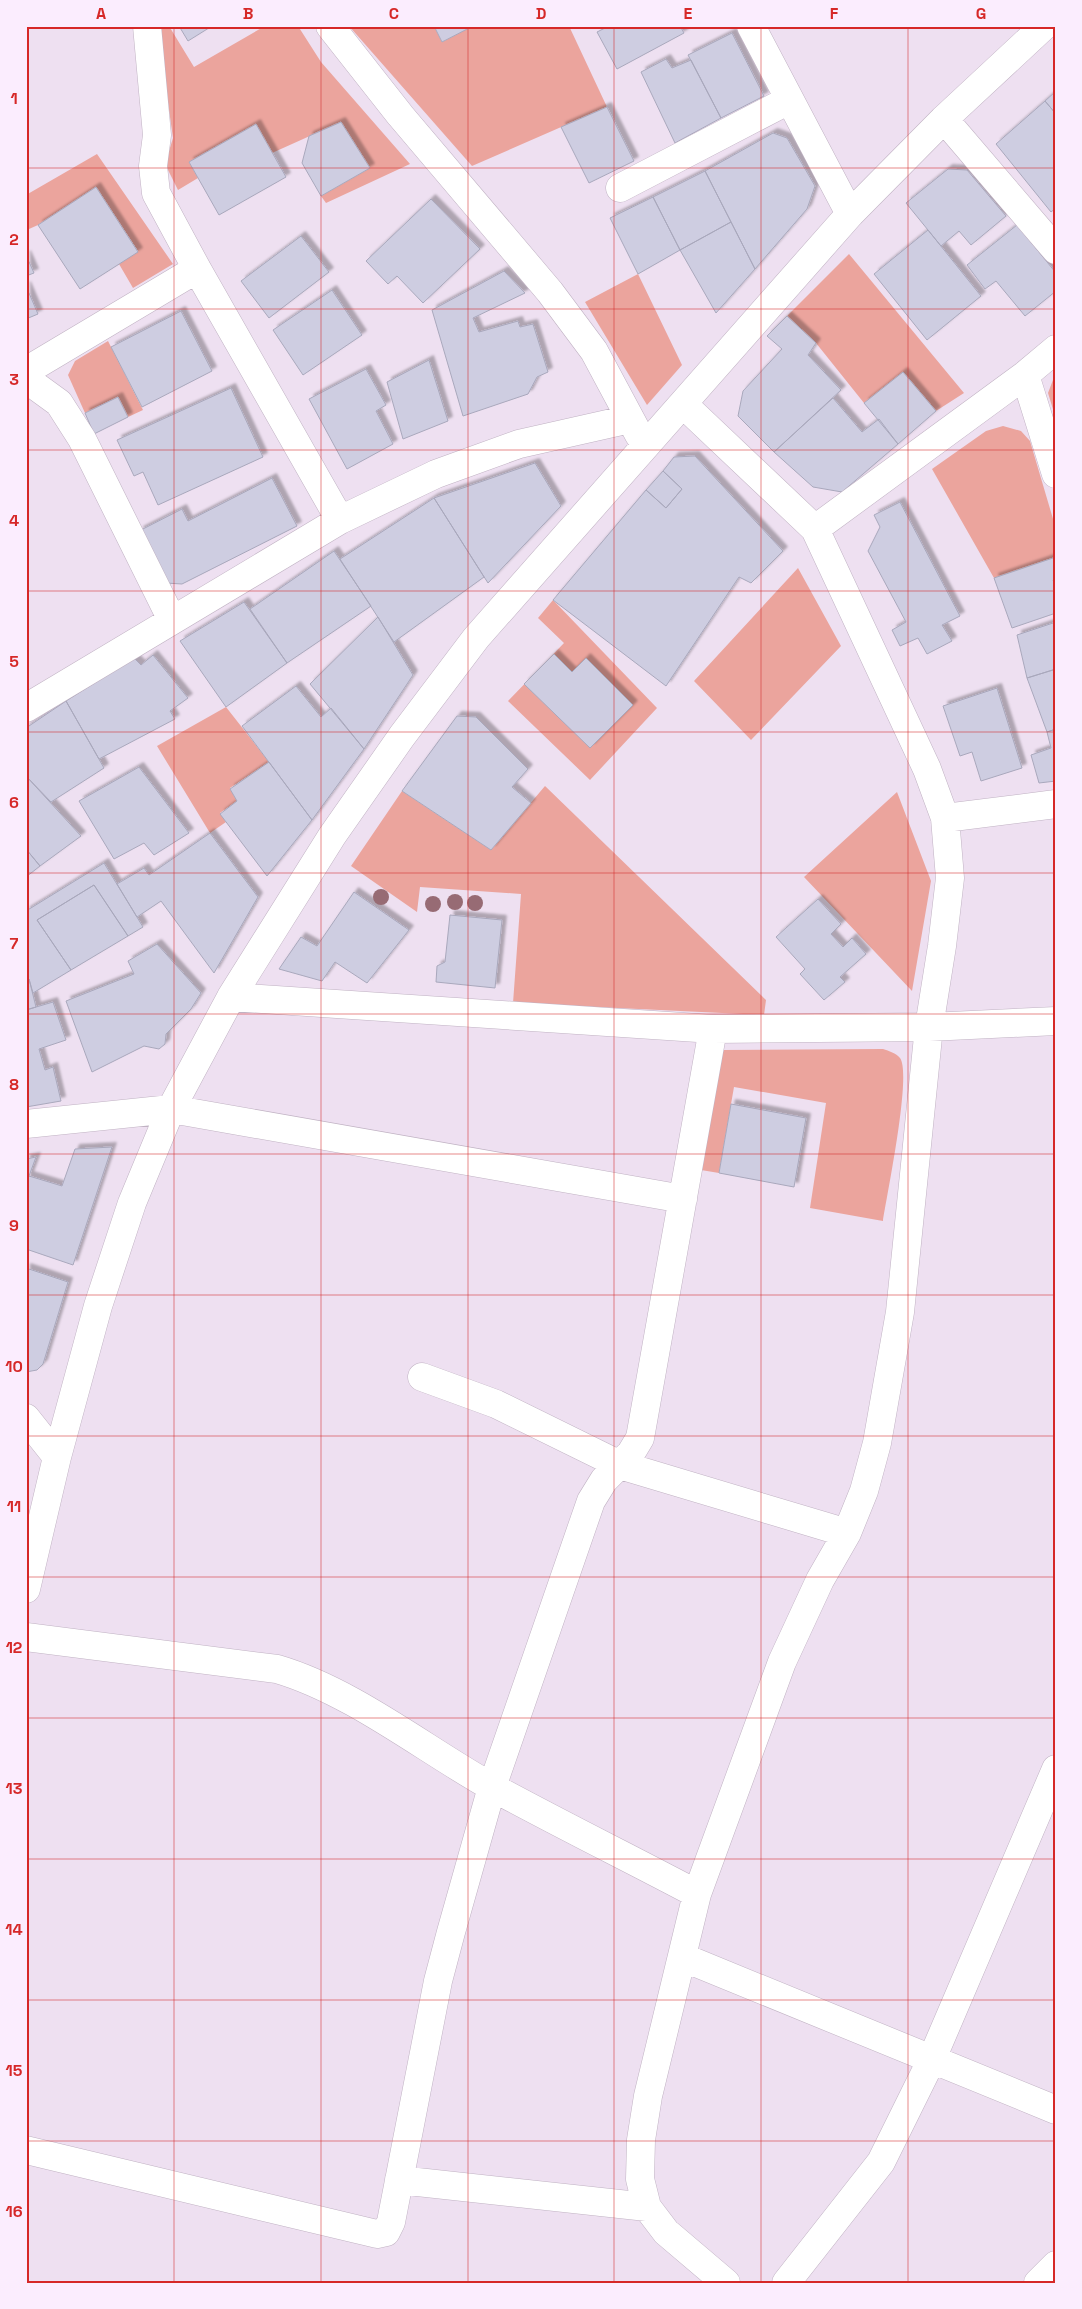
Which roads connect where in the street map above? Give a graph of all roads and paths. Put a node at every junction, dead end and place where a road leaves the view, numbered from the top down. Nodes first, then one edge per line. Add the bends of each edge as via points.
1 (147, 26) edge
2 (330, 26) edge
3 (750, 26) edge
4 (1044, 26) edge
5 (789, 100) junction
6 (944, 119) junction
7 (620, 188) dead end
8 (850, 214) junction
9 (1056, 250) edge
10 (196, 269) junction
11 (1056, 349) edge
12 (26, 371) edge
13 (1025, 375) junction
14 (26, 379) edge
15 (683, 404) junction
16 (630, 418) junction
17 (646, 447) junction
18 (1056, 474) edge
19 (340, 520) junction
20 (815, 529) junction
21 (172, 620) junction
22 (26, 708) edge
23 (1056, 804) edge
24 (945, 818) junction
25 (231, 998) junction
26 (1056, 1020) edge
27 (929, 1027) junction
28 (713, 1029) junction
29 (172, 1110) junction
30 (26, 1124) edge
31 (683, 1199) junction
32 (422, 1377) dead end
33 (26, 1418) edge
34 (58, 1456) junction
35 (620, 1465) junction
36 (847, 1534) junction
37 (26, 1589) edge
38 (26, 1637) edge
39 (1056, 1769) edge
40 (492, 1787) junction
41 (697, 1894) junction
42 (682, 1957) junction
43 (931, 2061) junction
44 (1056, 2110) edge
45 (26, 2150) edge
46 (399, 2180) junction
47 (647, 2207) junction
48 (726, 2283) edge
49 (786, 2283) edge

1 - 10 street via 157,135 153,166 156,193
2 - 16 street via 400,115 550,292 594,351
3 - 5 street
4 - 6 street
5 - 7 street
5 - 8 street
6 - 8 street
6 - 9 street
8 - 15 street
10 - 12 street
10 - 19 street
11 - 13 street
13 - 18 street
13 - 20 street
14 - 21 street via 59,403 82,439
15 - 17 street
15 - 20 street
16 - 17 street
16 - 19 street via 519,444 436,474
17 - 25 street via 476,638 424,706 332,836
19 - 21 street
20 - 24 street via 927,769
21 - 22 street
23 - 24 street
24 - 27 street via 950,878
25 - 28 street
25 - 29 street
26 - 27 street
27 - 28 street
27 - 36 street via 900,1312 877,1442 864,1491
28 - 31 street
29 - 30 street
29 - 31 street
29 - 34 street via 132,1203 98,1306
31 - 35 street via 640,1438
32 - 35 street via 496,1404
33 - 34 street
34 - 37 street
35 - 36 street
35 - 40 street via 604,1480 591,1500
36 - 41 street via 820,1580 782,1662
38 - 40 street via 277,1669 304,1676
39 - 43 street
40 - 41 street
40 - 46 street via 438,1981
41 - 42 street
42 - 43 street
42 - 47 street via 648,2096 641,2140 640,2179
43 - 44 street
43 - 49 street via 881,2162
45 - 46 street via 377,2234 386,2232 391,2222
46 - 47 street
47 - 48 street via 666,2232

